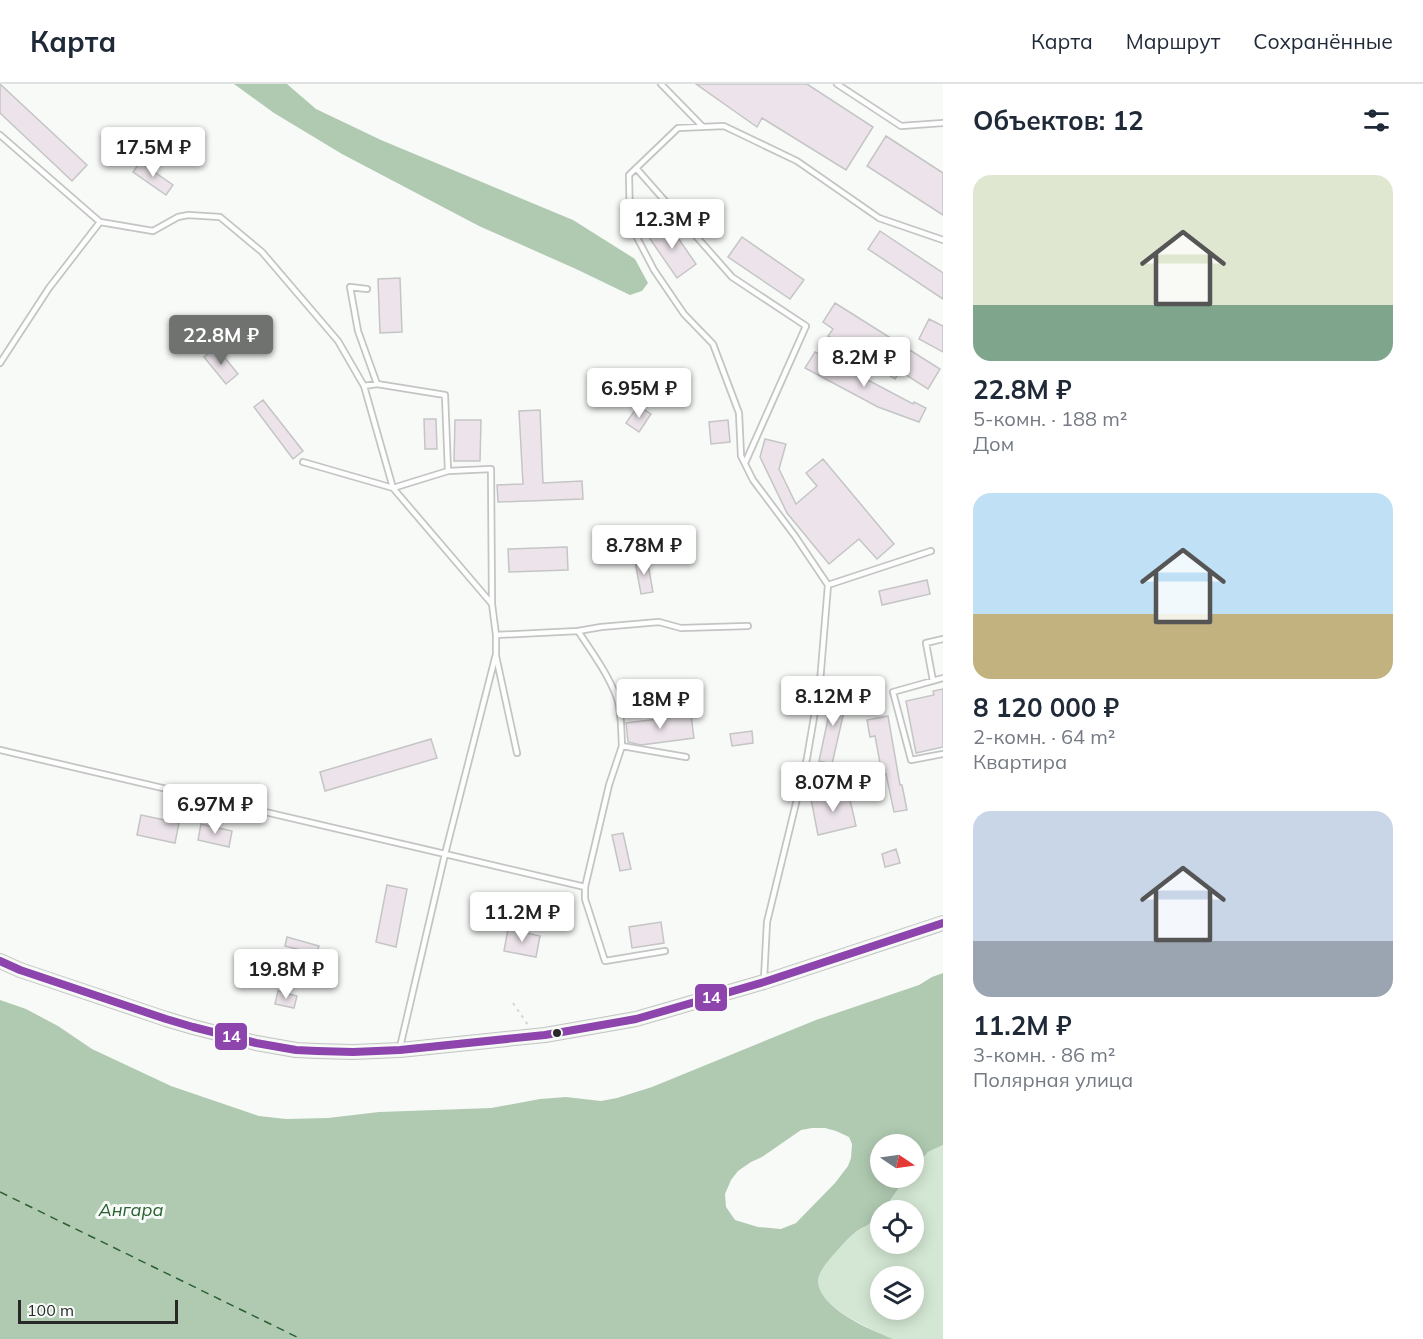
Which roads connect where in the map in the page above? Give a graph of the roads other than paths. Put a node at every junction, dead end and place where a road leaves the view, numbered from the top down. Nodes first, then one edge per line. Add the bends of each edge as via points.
1 (661, 84) edge
2 (837, 84) edge
3 (943, 123) edge
4 (702, 127) junction
5 (0, 135) edge
6 (636, 168) junction
7 (100, 222) junction
8 (943, 240) edge
9 (367, 289) dead end
10 (0, 363) edge
11 (377, 384) junction
12 (364, 386) junction
13 (303, 462) dead end
14 (745, 463) junction
15 (448, 471) junction
16 (393, 488) junction
17 (932, 551) dead end
18 (828, 585) junction
19 (492, 604) junction
20 (748, 626) dead end
21 (578, 631) junction
22 (496, 635) junction
23 (943, 639) edge
24 (496, 654) junction
25 (943, 678) edge
26 (933, 681) junction
27 (622, 746) junction
28 (0, 750) edge
29 (517, 753) dead end
30 (943, 754) edge
31 (687, 758) dead end
32 (445, 854) junction
33 (585, 887) junction
34 (943, 923) edge
35 (666, 951) dead end
36 (0, 962) edge
37 (764, 982) junction
38 (400, 1050) junction

1 - 4 lane
2 - 3 lane via 901,126
4 - 6 lane via 678,128
4 - 8 lane via 724,126 797,161 879,218
5 - 7 lane
6 - 14 lane via 628,175 630,224 654,270 684,314 713,344 739,413 741,456
6 - 14 lane via 732,277 806,326
7 - 10 lane via 49,288
7 - 12 lane via 153,231 188,215 220,217 262,252 338,341
9 - 11 lane via 351,287 358,331
11 - 12 lane
11 - 15 lane via 445,395
12 - 16 lane
13 - 16 lane
14 - 18 lane
15 - 16 lane
15 - 19 lane via 491,469
16 - 19 lane
17 - 18 lane
18 - 37 lane via 820,682 807,758 767,921
19 - 22 lane
20 - 21 lane via 681,628 659,622
21 - 22 lane
21 - 27 lane via 617,698
22 - 24 lane
23 - 26 lane via 926,642
24 - 29 lane
24 - 32 lane
25 - 26 lane
26 - 30 lane via 893,692 911,759
27 - 31 lane
27 - 33 lane
28 - 32 lane
32 - 33 lane
32 - 38 lane
33 - 35 lane via 585,899 605,961
34 - 37 main road
36 - 38 main road via 166,1019 256,1043 306,1050
37 - 38 main road via 636,1019 545,1035

